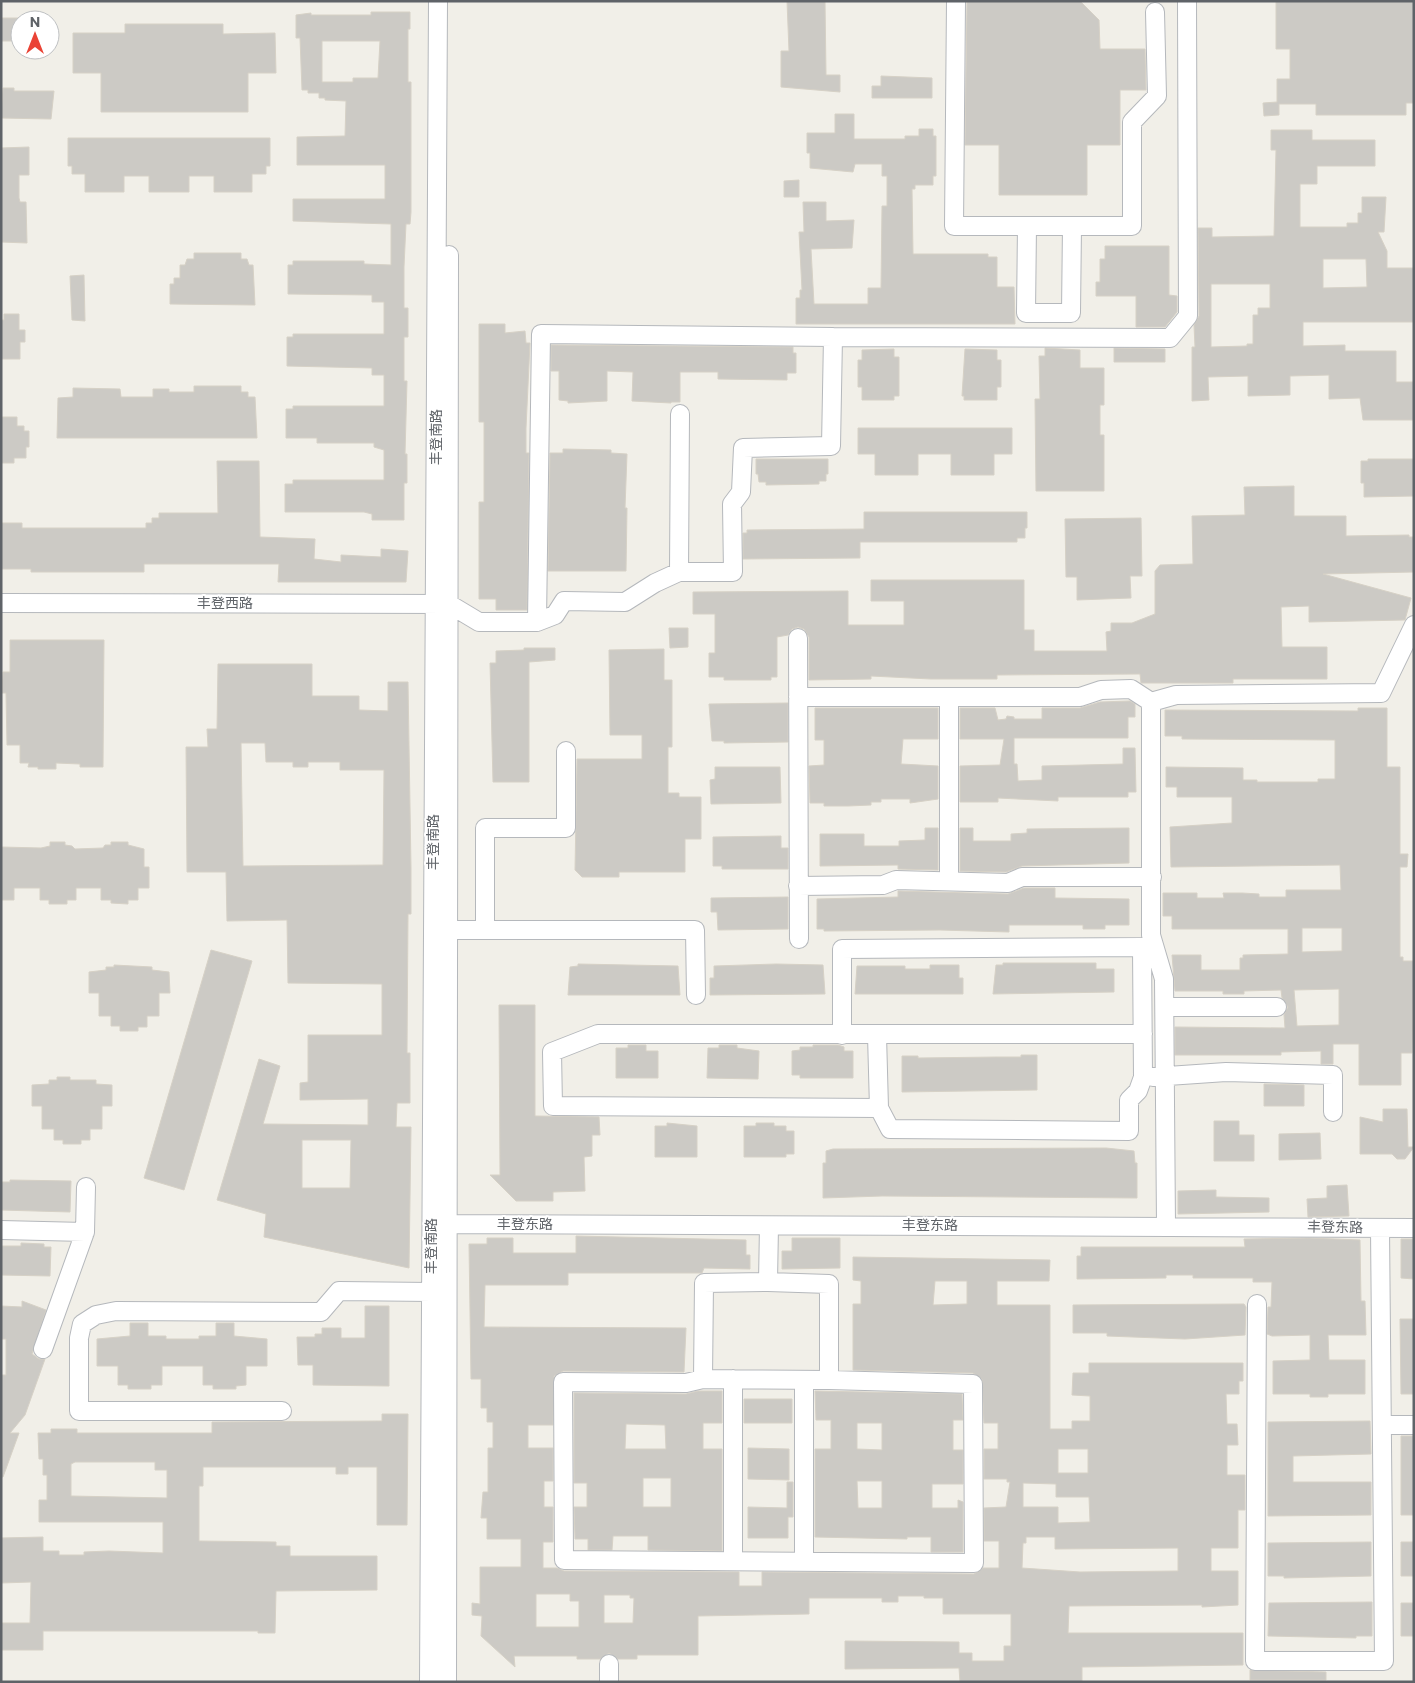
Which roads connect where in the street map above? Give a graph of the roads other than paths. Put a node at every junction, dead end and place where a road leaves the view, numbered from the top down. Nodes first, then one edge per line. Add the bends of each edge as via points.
1 (438, 1) edge
2 (448, 1) edge
3 (956, 1) edge
4 (1187, 1) edge
5 (1155, 12) dead end
6 (1027, 226) junction
7 (1072, 226) junction
8 (833, 337) junction
9 (680, 414) dead end
10 (679, 572) junction
11 (1, 603) edge
12 (442, 604) junction
13 (537, 622) junction
14 (1414, 625) edge
15 (798, 638) dead end
16 (798, 697) junction
17 (949, 697) junction
18 (1150, 702) junction
19 (566, 751) dead end
20 (1152, 877) junction
21 (949, 881) junction
22 (798, 886) junction
23 (448, 930) junction
24 (485, 930) junction
25 (799, 939) dead end
26 (696, 995) dead end
27 (1164, 1007) junction
28 (1277, 1007) dead end
29 (842, 1034) junction
30 (1143, 1034) junction
31 (877, 1035) junction
32 (1143, 1076) junction
33 (1165, 1077) junction
34 (878, 1108) junction
35 (1333, 1112) dead end
36 (86, 1187) dead end
37 (447, 1224) junction
38 (1166, 1225) junction
39 (769, 1226) junction
40 (1380, 1228) junction
41 (1414, 1228) edge
42 (1, 1230) edge
43 (85, 1232) junction
44 (768, 1282) junction
45 (431, 1292) junction
46 (1257, 1304) dead end
47 (43, 1350) dead end
48 (703, 1379) junction
49 (733, 1379) junction
50 (804, 1380) junction
51 (829, 1380) junction
52 (282, 1411) dead end
53 (1382, 1425) junction
54 (1414, 1425) edge
55 (733, 1561) junction
56 (804, 1562) junction
57 (609, 1664) dead end
58 (428, 1682) edge
59 (447, 1682) edge
60 (609, 1682) edge

1 - 12 street, 丰登南路
2 - 12 street, 丰登南路
3 - 6 street via 954,226
4 - 8 street via 1188,316 1170,338
5 - 7 street via 1157,96 1132,122 1132,226
6 - 7 street
6 - 7 street via 1026,313 1071,314
8 - 10 street via 831,446 743,448 741,492 732,504 733,572
8 - 13 street via 541,334
9 - 10 street
10 - 13 street via 625,602 564,601 555,615
11 - 12 street, 丰登西路
12 - 13 street via 479,622
12 - 23 street, 丰登南路
12 - 45 street, 丰登南路
14 - 18 street via 1382,693 1176,694
15 - 16 street
16 - 17 street
16 - 22 street
17 - 18 street via 1080,697 1101,690 1130,689
17 - 21 street
18 - 20 street
19 - 24 street via 566,828 485,828
20 - 21 street via 1022,877 1008,883
20 - 27 street via 1151,934 1164,979
21 - 22 street via 896,880 884,885
22 - 25 street
23 - 24 street
23 - 37 street, 丰登南路
24 - 26 street via 695,930
27 - 28 street
27 - 33 street
29 - 30 street via 842,949 1142,948
29 - 31 street
29 - 34 street via 598,1034 552,1052 553,1106
30 - 31 street
30 - 32 street
31 - 34 street
32 - 33 street
32 - 34 street via 1138,1090 1129,1100 1129,1132 890,1129
33 - 35 street via 1226,1072 1333,1075
33 - 38 street
36 - 43 street
37 - 39 street, 丰登东路
37 - 59 street, 丰登南路
38 - 39 street, 丰登东路
38 - 40 street, 丰登东路
39 - 44 street
40 - 41 street, 丰登东路
40 - 53 street
42 - 43 street
43 - 47 street
44 - 48 street via 704,1283
44 - 51 street via 829,1284
45 - 52 street via 339,1291 321,1312 116,1311 96,1315 82,1324 79,1338 79,1411
45 - 58 street, 丰登南路
46 - 53 street via 1255,1661 1384,1661
48 - 49 street
48 - 55 street via 686,1383 563,1382 564,1560
49 - 50 street
49 - 55 street
50 - 51 street
50 - 56 street
51 - 56 street via 973,1384 974,1563
53 - 54 street
55 - 56 street
57 - 60 street

